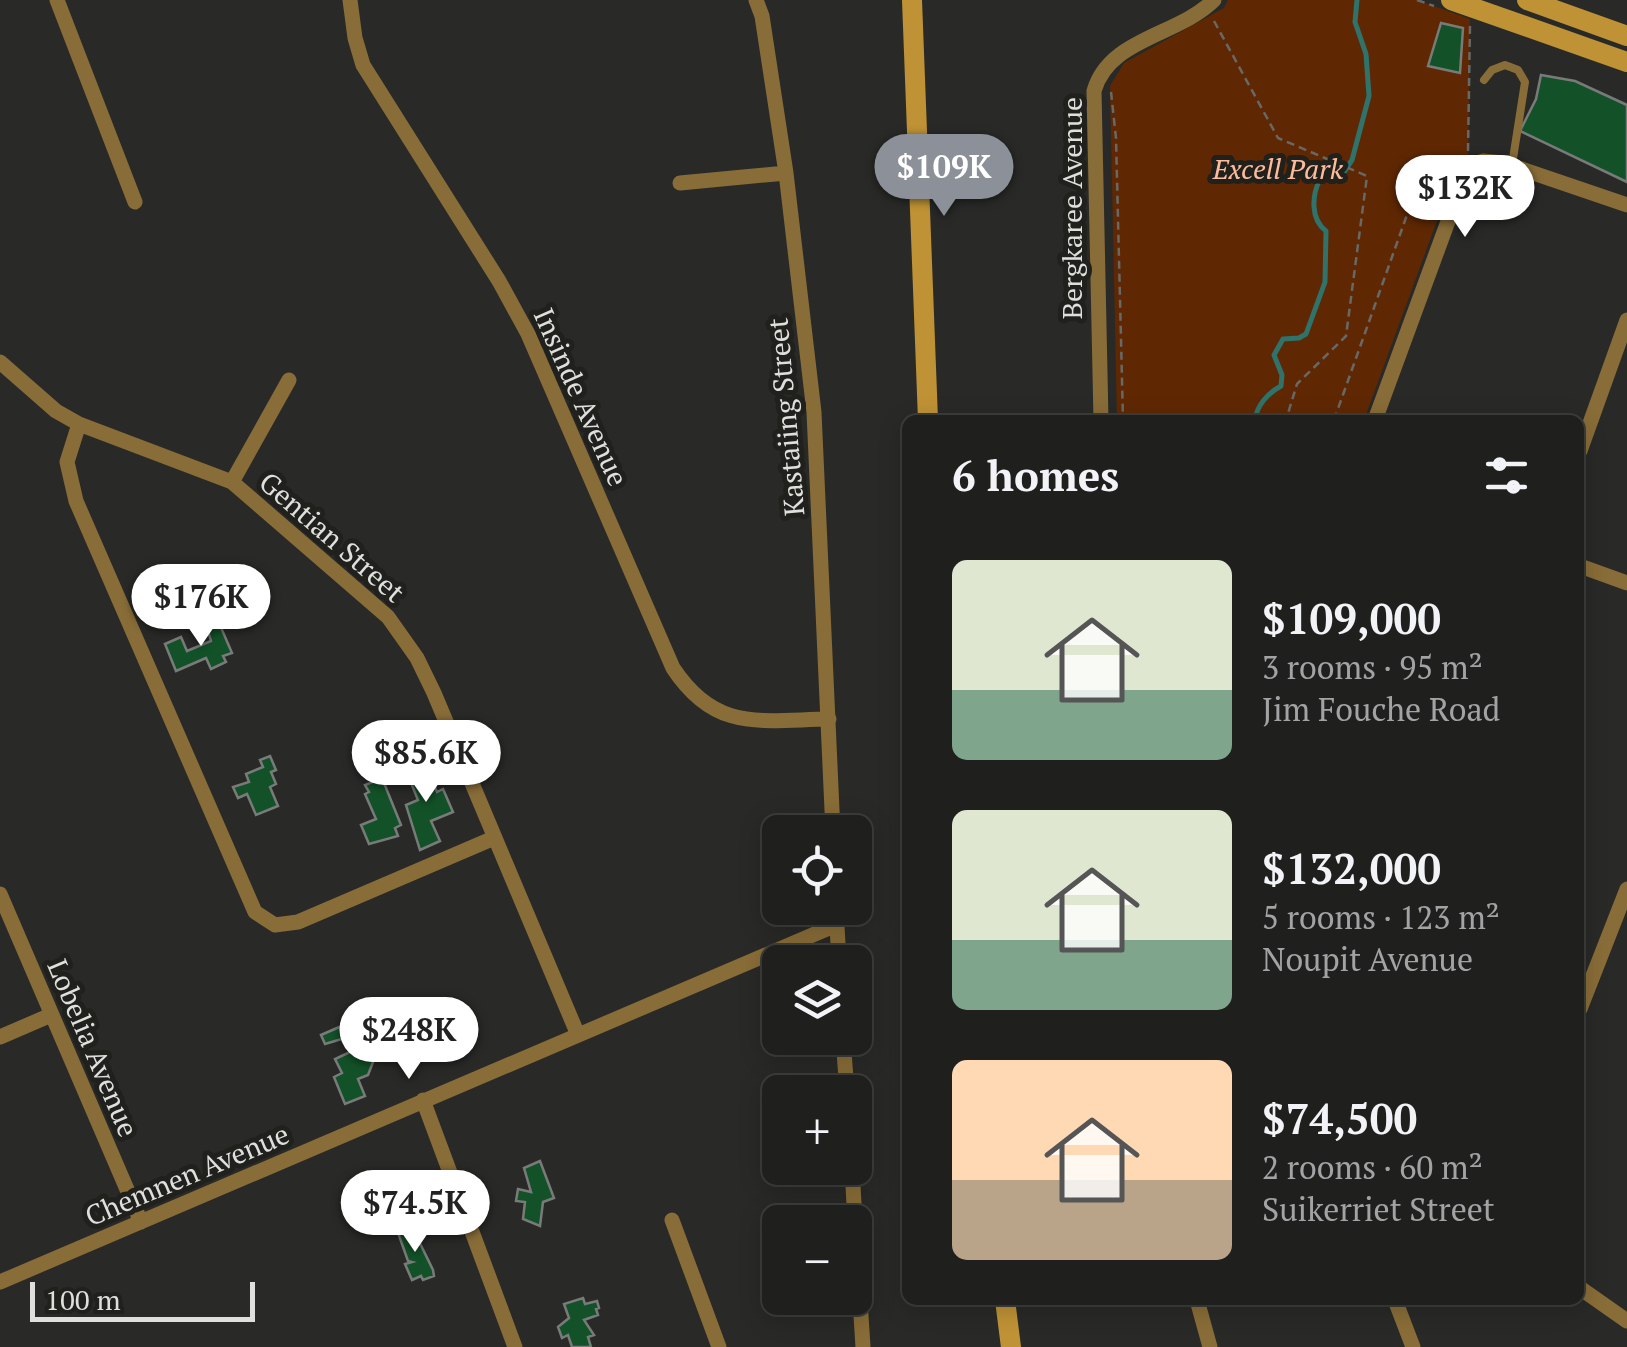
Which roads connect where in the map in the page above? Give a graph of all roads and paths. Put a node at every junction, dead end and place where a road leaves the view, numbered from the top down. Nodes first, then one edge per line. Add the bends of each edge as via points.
1 (57, 0) edge
2 (350, 0) edge
3 (756, 0) edge
4 (912, 0) edge
5 (1417, 0) edge
6 (1527, 0) edge
7 (1443, 3) edge
8 (1212, 8) edge
9 (1470, 19) dead end
10 (1627, 36) edge
11 (1627, 62) edge
12 (1484, 80) dead end
13 (1110, 86) dead end
14 (1512, 165) junction
15 (1468, 167) junction
16 (786, 173) junction
17 (680, 184) dead end
18 (135, 202) dead end
19 (1627, 204) edge
20 (1442, 208) dead end
21 (1627, 320) edge
22 (0, 362) edge
23 (290, 380) dead end
24 (928, 415) edge
25 (1100, 415) edge
26 (1123, 415) edge
27 (1287, 415) edge
28 (1336, 415) edge
29 (1377, 415) edge
30 (79, 424) junction
31 (1584, 440) edge
32 (232, 482) junction
33 (1584, 567) edge
34 (1627, 583) edge
35 (829, 718) junction
36 (832, 815) edge
37 (494, 838) junction
38 (1627, 889) edge
39 (0, 894) edge
40 (836, 925) joint
41 (838, 945) edge
42 (1584, 999) edge
43 (50, 1015) junction
44 (578, 1035) junction
45 (0, 1036) edge
46 (423, 1100) junction
47 (672, 1220) dead end
48 (141, 1222) junction
49 (0, 1282) edge
50 (1584, 1291) edge
51 (1005, 1305) edge
52 (1198, 1305) edge
53 (1397, 1305) edge
54 (861, 1315) edge
55 (1627, 1322) edge
56 (515, 1347) edge
57 (720, 1347) edge
58 (863, 1347) edge
59 (1011, 1347) edge
60 (1210, 1347) edge
61 (1413, 1347) edge

1 - 18 street
2 - 35 street, Insinde Avenue via 363,65 528,334 673,668 704,704 736,718
3 - 16 street, Kastaiing Street
4 - 24 street
5 - 7 path
6 - 10 street
7 - 11 street
8 - 25 street, Bergkaree Avenue via 1114,58 1094,91
8 - 27 path via 1278,138 1367,176 1346,336 1296,384
9 - 15 path
12 - 14 lane via 1505,65 1524,82
13 - 26 path
14 - 15 street via 1489,160
14 - 19 street
15 - 29 street
16 - 17 street
16 - 35 street, Kastaiing Street via 814,412
20 - 28 path via 1413,198
21 - 31 street
22 - 30 street, Gentian Street
23 - 32 street
30 - 32 street, Gentian Street
30 - 37 street via 67,462 76,502 256,912 275,925 298,922
32 - 37 street, Gentian Street via 401,633 434,693
33 - 34 street
35 - 36 street, Kastaiing Street
37 - 44 street, Gentian Street
38 - 42 street
39 - 43 street, Lobelia Avenue
40 - 41 street
40 - 44 street, Chemnen Avenue
43 - 45 street
43 - 48 street, Lobelia Avenue
44 - 46 street, Chemnen Avenue
46 - 48 street, Chemnen Avenue
46 - 56 street
47 - 57 street
48 - 49 street, Chemnen Avenue
50 - 55 street
51 - 59 street
52 - 60 street
53 - 61 street
54 - 58 street

